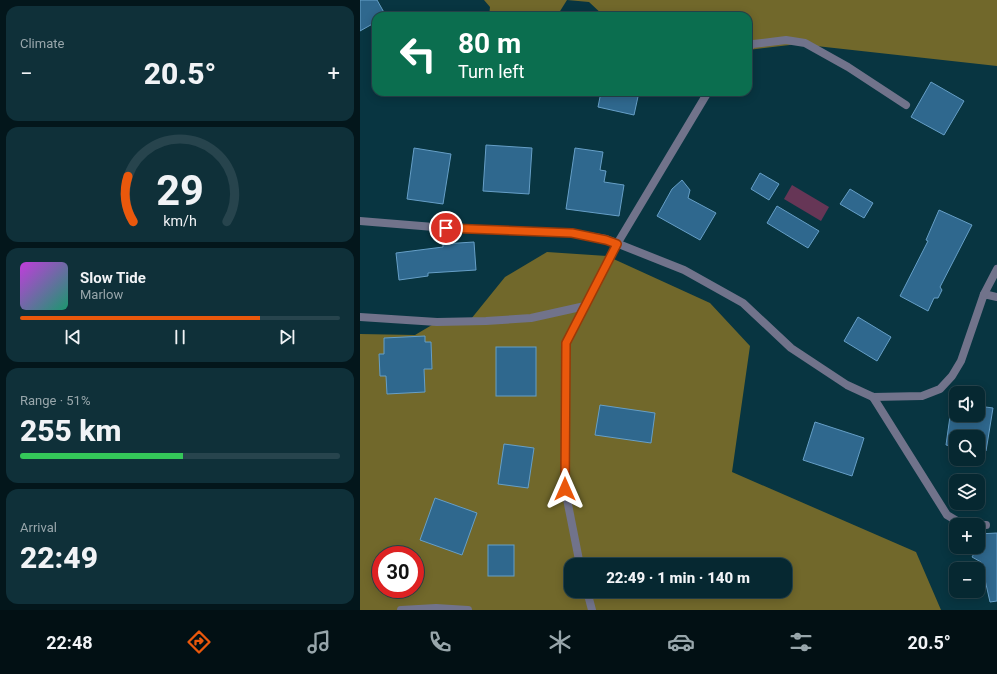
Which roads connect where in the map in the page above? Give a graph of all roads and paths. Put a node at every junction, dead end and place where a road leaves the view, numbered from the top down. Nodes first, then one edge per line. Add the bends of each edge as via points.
1 (752, 45) edge
2 (706, 96) edge
3 (906, 105) dead end
4 (360, 221) edge
5 (617, 244) junction
6 (997, 269) edge
7 (984, 294) junction
8 (997, 297) edge
9 (585, 306) junction
10 (360, 317) edge
11 (873, 397) junction
12 (986, 525) dead end
13 (579, 558) edge
14 (589, 598) edge
15 (401, 610) edge
16 (468, 610) edge
17 (592, 610) edge

1 - 3 street via 786,40 805,43 848,67
2 - 5 street
4 - 5 street via 446,228 572,233
5 - 9 street
5 - 11 street via 684,270 743,304 791,348 847,385
6 - 7 street
7 - 8 street
7 - 11 street via 961,361 940,389 922,396
9 - 10 street via 530,318 486,321 437,322
9 - 13 street via 566,343 565,489
11 - 12 street via 947,515 962,524
14 - 17 street
15 - 16 street

